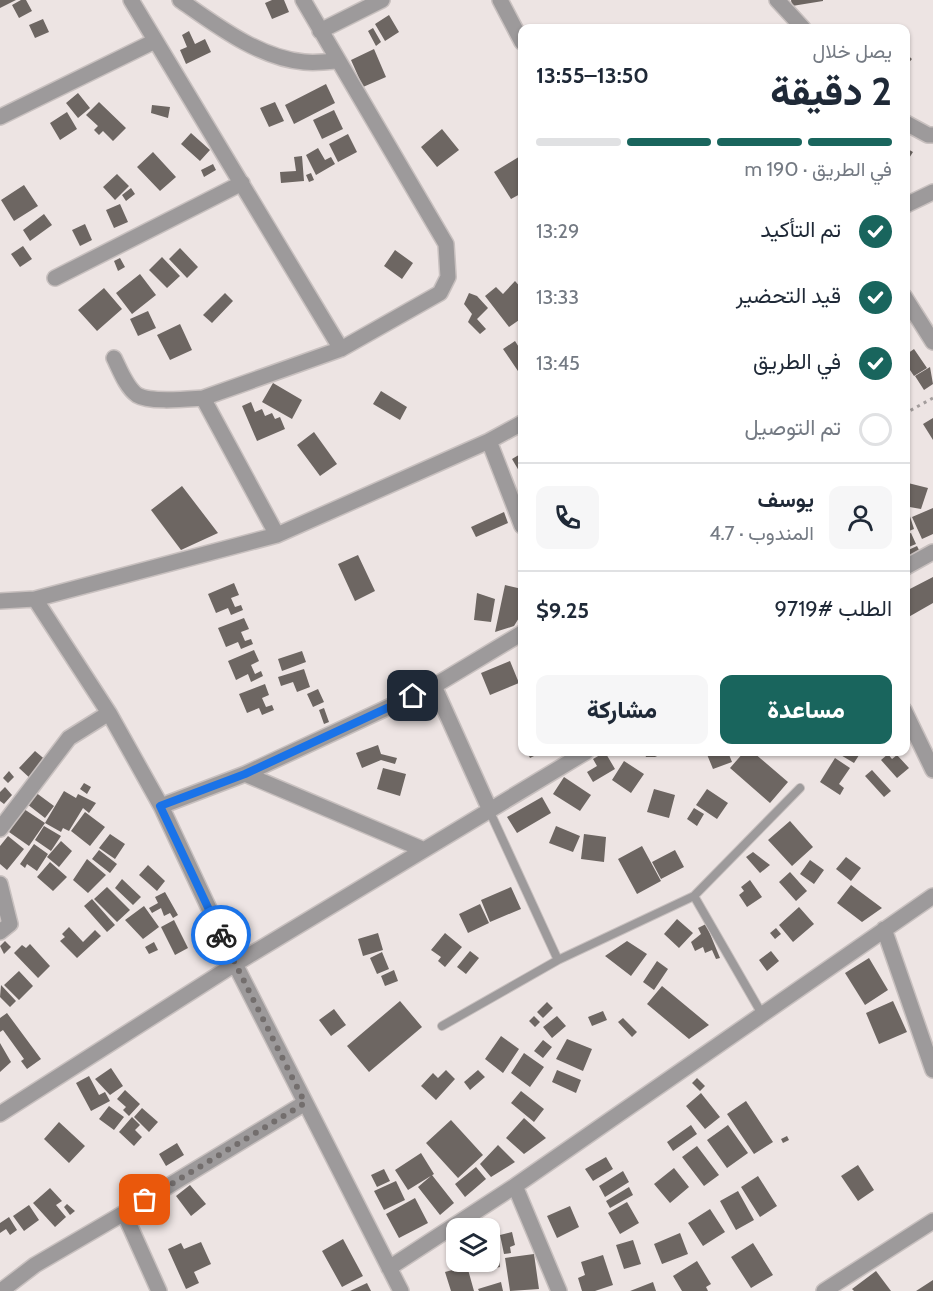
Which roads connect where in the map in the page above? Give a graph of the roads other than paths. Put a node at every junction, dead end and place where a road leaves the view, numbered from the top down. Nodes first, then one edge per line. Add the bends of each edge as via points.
1 (131, 0) edge
2 (180, 0) edge
3 (303, 0) edge
4 (382, 0) edge
5 (500, 0) edge
6 (777, 0) edge
7 (799, 24) edge
8 (320, 31) junction
9 (518, 34) edge
10 (155, 40) junction
11 (336, 61) junction
12 (0, 117) edge
13 (910, 125) edge
14 (933, 135) edge
15 (242, 183) junction
16 (933, 192) edge
17 (910, 203) edge
18 (55, 278) dead end
19 (910, 306) edge
20 (933, 342) edge
21 (341, 350) junction
22 (114, 358) dead end
23 (203, 398) junction
24 (518, 425) edge
25 (489, 441) junction
26 (518, 516) edge
27 (277, 535) junction
28 (933, 552) edge
29 (910, 565) edge
30 (35, 599) junction
31 (0, 601) edge
32 (518, 635) edge
33 (434, 686) junction
34 (109, 713) junction
35 (910, 722) edge
36 (579, 756) edge
37 (933, 770) edge
38 (245, 774) junction
39 (800, 788) dead end
40 (160, 806) junction
41 (489, 808) junction
42 (0, 829) edge
43 (422, 849) junction
44 (0, 885) edge
45 (694, 896) junction
46 (933, 896) edge
47 (884, 930) junction
48 (0, 932) edge
49 (558, 960) junction
50 (235, 964) junction
51 (762, 1014) junction
52 (442, 1026) dead end
53 (933, 1070) edge
54 (305, 1103) junction
55 (0, 1114) edge
56 (514, 1186) junction
57 (124, 1213) junction
58 (933, 1221) edge
59 (389, 1268) junction
60 (1, 1291) edge
61 (159, 1291) edge
62 (401, 1291) edge
63 (559, 1291) edge
64 (824, 1291) edge

1 - 10 street
2 - 11 street via 267,53 303,62
3 - 8 street
4 - 8 street
5 - 9 street
6 - 7 street
8 - 11 street
10 - 12 street
10 - 15 street
11 - 21 street via 446,244 448,277 440,293
13 - 14 street
15 - 18 street
15 - 21 street
16 - 17 street
19 - 20 street
21 - 23 street
22 - 23 street via 137,395 156,399
23 - 27 street
24 - 25 street
25 - 26 street
25 - 27 street
27 - 30 street
28 - 29 street
30 - 31 street
30 - 34 street
32 - 33 street
33 - 38 street
33 - 41 street
34 - 40 street
34 - 42 street via 69,738
35 - 37 street
36 - 41 street
38 - 40 street
38 - 43 street
39 - 45 lane
40 - 50 street
41 - 43 street
41 - 49 lane
43 - 50 street
44 - 48 street via 10,924
45 - 49 lane
45 - 51 lane
46 - 47 street
47 - 51 street
47 - 53 street
49 - 52 lane
50 - 54 street
50 - 55 street
51 - 56 street
54 - 57 street
54 - 59 street
56 - 59 street
56 - 63 street
57 - 60 street via 35,1265
57 - 61 street
58 - 64 street
59 - 62 street

